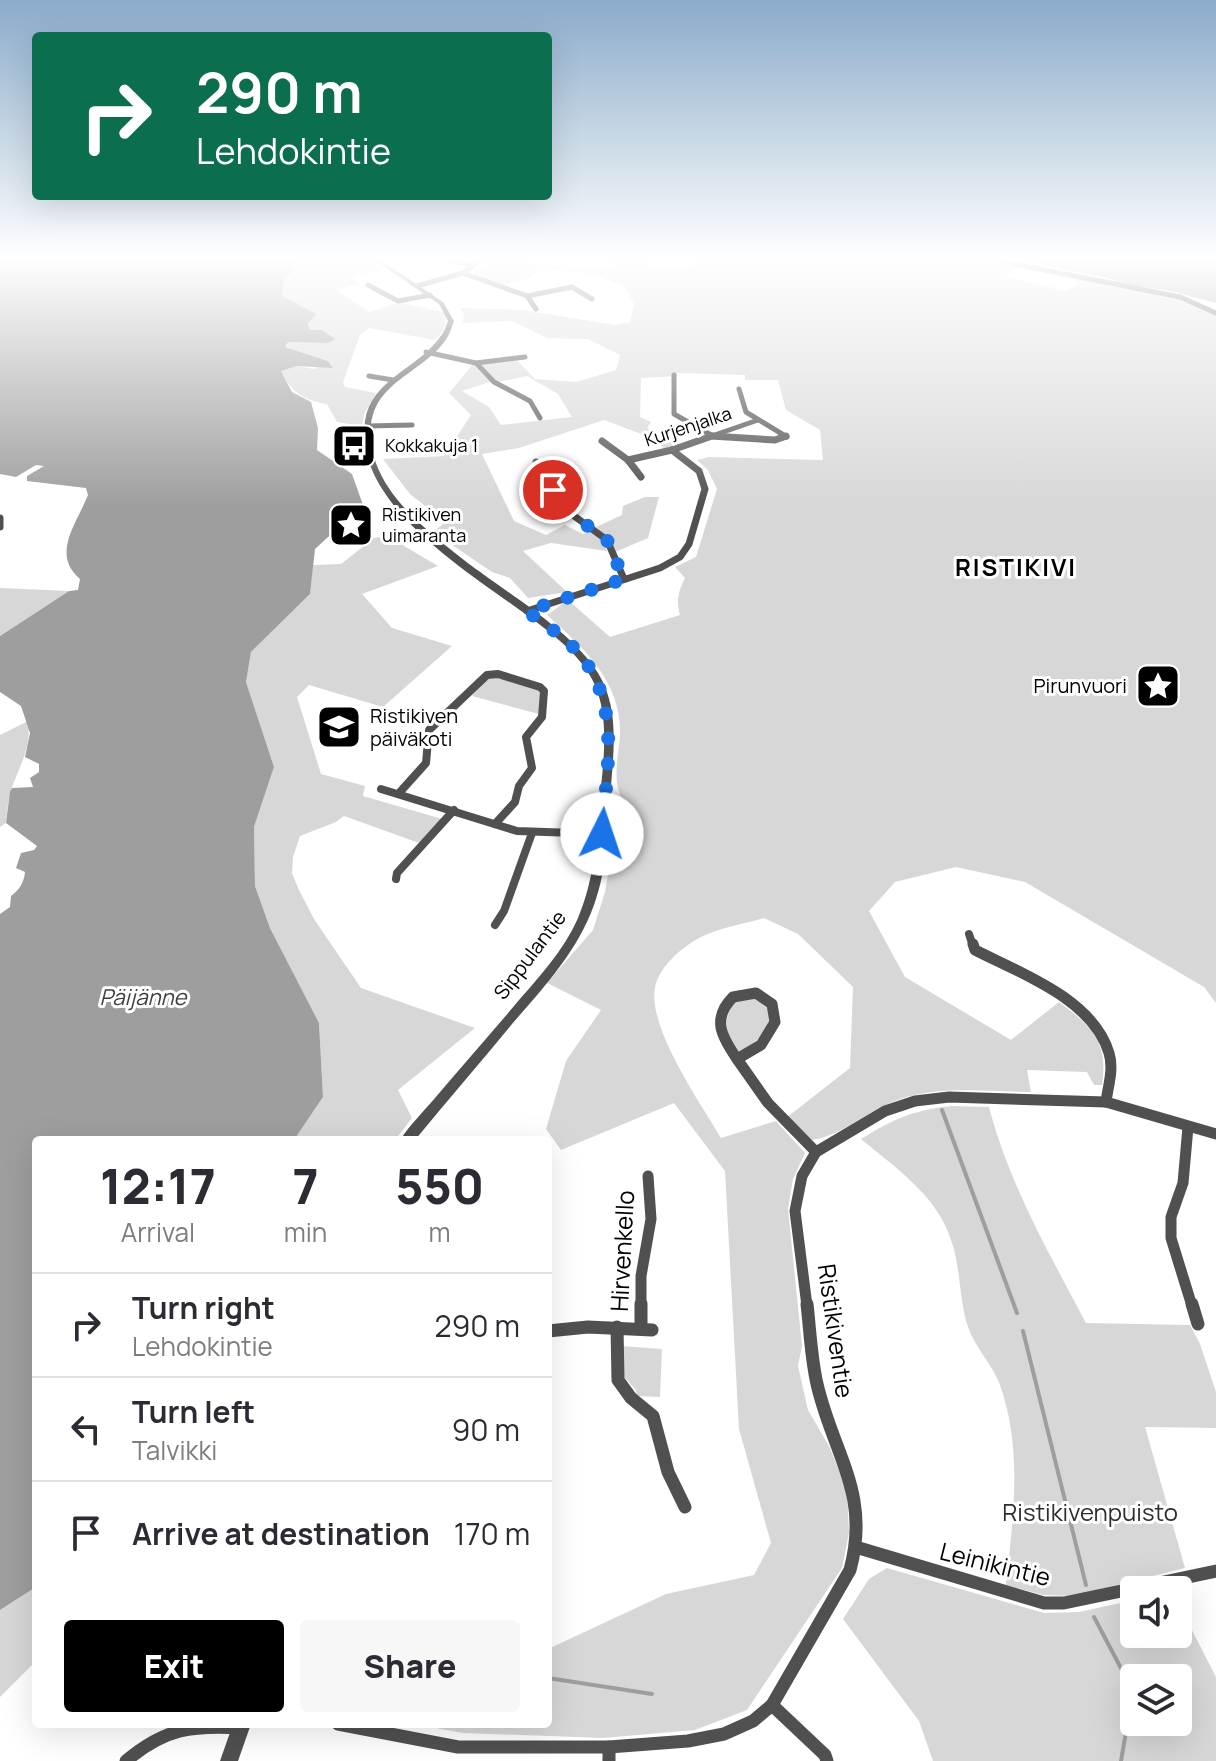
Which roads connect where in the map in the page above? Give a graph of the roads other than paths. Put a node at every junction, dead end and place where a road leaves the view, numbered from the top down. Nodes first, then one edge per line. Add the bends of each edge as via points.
1 (437, 343) edge
2 (426, 352) junction
3 (525, 357) dead end
4 (476, 363) junction
5 (674, 375) dead end
6 (369, 376) dead end
7 (393, 380) junction
8 (739, 389) dead end
9 (540, 418) dead end
10 (758, 420) junction
11 (412, 425) dead end
12 (367, 426) junction
13 (710, 436) junction
14 (602, 441) dead end
15 (672, 450) junction
16 (628, 460) junction
17 (536, 462) dead end
18 (641, 477) dead end
19 (0, 518) edge
20 (0, 527) edge
21 (624, 579) junction
22 (527, 611) junction
23 (381, 789) dead end
24 (400, 792) junction
25 (454, 810) junction
26 (495, 824) junction
27 (532, 833) junction
28 (602, 834) junction
29 (396, 879) dead end
30 (495, 925) dead end
31 (969, 934) dead end
32 (737, 1059) junction
33 (1106, 1102) junction
34 (1188, 1127) junction
35 (1216, 1134) edge
36 (410, 1136) edge
37 (816, 1152) junction
38 (648, 1176) dead end
39 (1198, 1324) dead end
40 (617, 1327) junction
41 (552, 1331) edge
42 (685, 1507) dead end
43 (859, 1548) junction
44 (1216, 1571) edge
45 (772, 1705) junction
46 (180, 1728) edge
47 (241, 1728) edge
48 (359, 1728) edge
49 (609, 1754) edge
50 (126, 1761) edge
51 (229, 1761) edge
52 (827, 1761) edge

1 - 2 street
2 - 4 street
2 - 7 street
3 - 4 street
4 - 9 street via 494,382 530,401
5 - 13 street via 674,414
6 - 7 street
7 - 12 street via 375,402
8 - 10 street via 746,412
10 - 13 street, Kurjenjalka
10 - 13 street via 787,437
11 - 12 street
12 - 22 street, Sippulantie via 373,465 399,505 438,543
13 - 15 street, Kurjenjalka
14 - 16 street
15 - 16 street, Kurjenjalka
15 - 21 street via 704,480 689,544 672,562
16 - 18 street
17 - 21 street via 570,513 607,540
19 - 20 street
21 - 22 street
22 - 28 street, Sippulantie via 575,649 605,699 609,725
23 - 24 street
24 - 25 street
24 - 26 street via 428,760 429,730 483,676 498,674 540,687 542,717 526,737 534,763 515,802
25 - 26 street
25 - 29 street
26 - 27 street
27 - 28 street
27 - 30 street via 531,847 519,863 503,916
28 - 36 street, Sippulantie via 595,894 579,932
31 - 33 street via 975,950 1047,989 1100,1033 1111,1068
32 - 32 street via 721,1035 719,1020 733,997 756,993 772,1004 775,1022 761,1045
32 - 37 street via 768,1103
33 - 34 street
33 - 37 street via 949,1097 915,1101 885,1111
34 - 35 street
34 - 39 street via 1171,1238
37 - 43 street, Ristikiventie via 802,1176 795,1211 817,1383 855,1492
38 - 40 street, Hirvenkello via 651,1219 641,1276 646,1329
40 - 41 street
40 - 42 street, Hirvenkello via 618,1380 653,1416 668,1472
43 - 44 street, Leinikintie via 1044,1603
43 - 45 street, Ristikiventie
45 - 49 street, Ristikiventie via 724,1734
45 - 52 street
46 - 50 street via 144,1744
47 - 51 street
48 - 49 street, Ristikiventie via 458,1747

